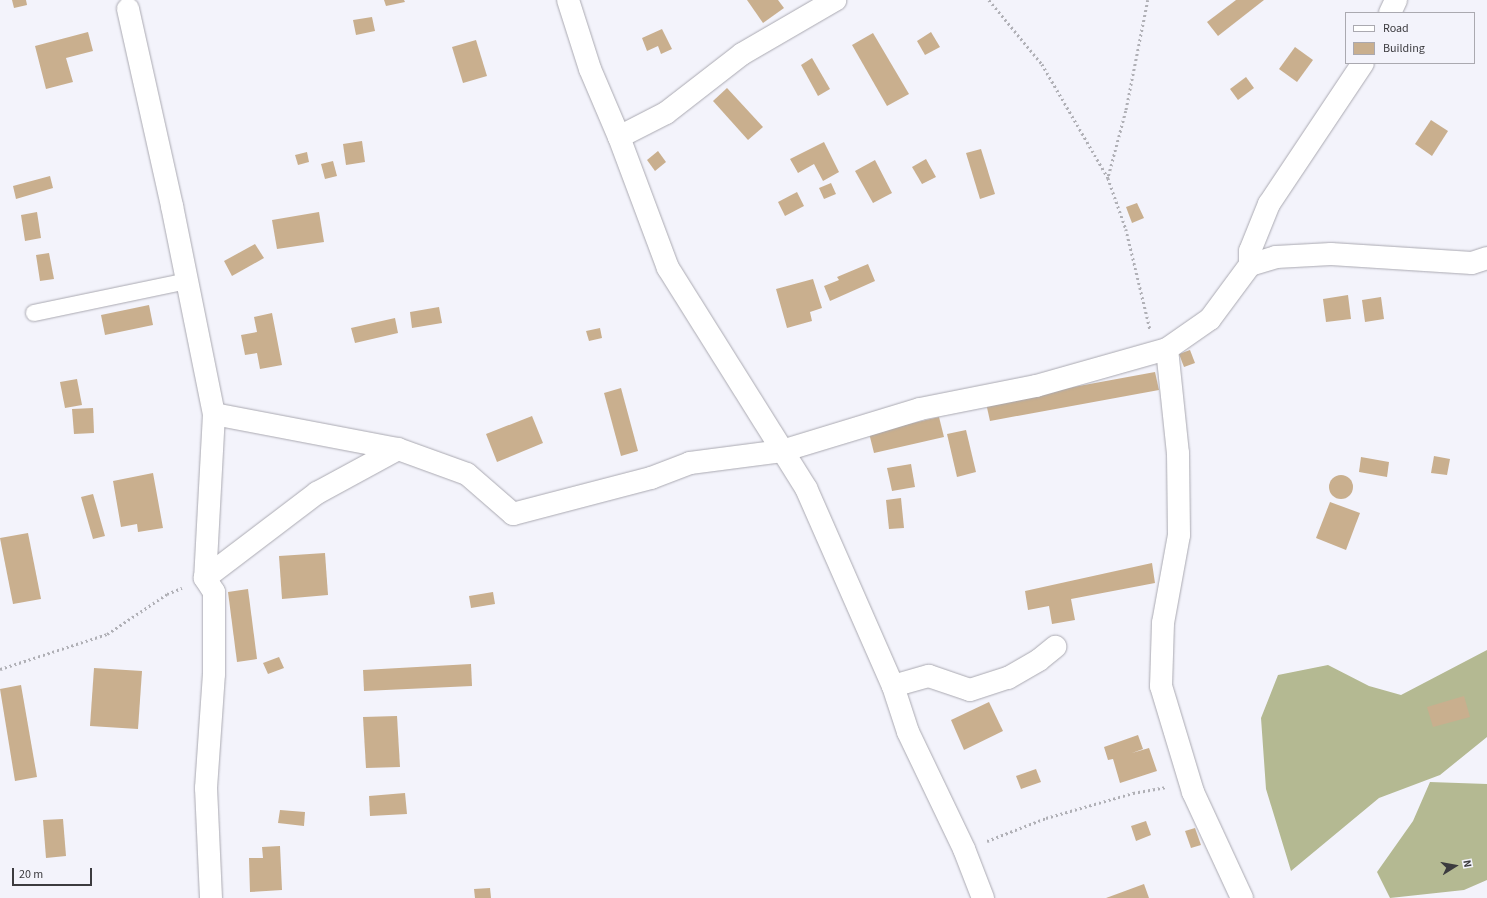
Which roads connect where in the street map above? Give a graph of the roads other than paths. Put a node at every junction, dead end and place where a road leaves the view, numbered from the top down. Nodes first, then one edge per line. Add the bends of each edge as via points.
1 (568, 0) edge
2 (835, 0) edge
3 (1396, 0) edge
4 (128, 9) dead end
5 (1390, 12) edge
6 (1362, 64) edge
7 (619, 137) junction
8 (1487, 258) edge
9 (1250, 265) junction
10 (187, 281) junction
11 (34, 313) dead end
12 (1167, 349) junction
13 (214, 414) junction
14 (398, 449) junction
15 (782, 451) junction
16 (205, 578) junction
17 (1054, 647) dead end
18 (893, 686) junction
19 (211, 898) edge
20 (983, 898) edge
21 (1242, 898) edge

1 - 7 street via 590,69
2 - 7 street via 742,54 666,113
3 - 5 street
4 - 10 street
6 - 9 street via 1269,204 1250,251
7 - 15 street via 668,268
8 - 9 street via 1472,263 1331,254 1276,257
9 - 12 street via 1210,319
10 - 11 lane
10 - 13 street
12 - 15 street via 1036,386 920,409
12 - 21 street via 1178,453 1179,535 1163,623 1161,686 1189,783
13 - 14 street
13 - 16 street
14 - 15 street via 467,474 513,514 651,478 690,463
14 - 16 street via 318,493
15 - 18 street via 806,488
16 - 19 street via 214,592 214,674 206,788
17 - 18 street via 1039,660 1008,678 970,690 929,676
18 - 20 street via 908,732 964,850

